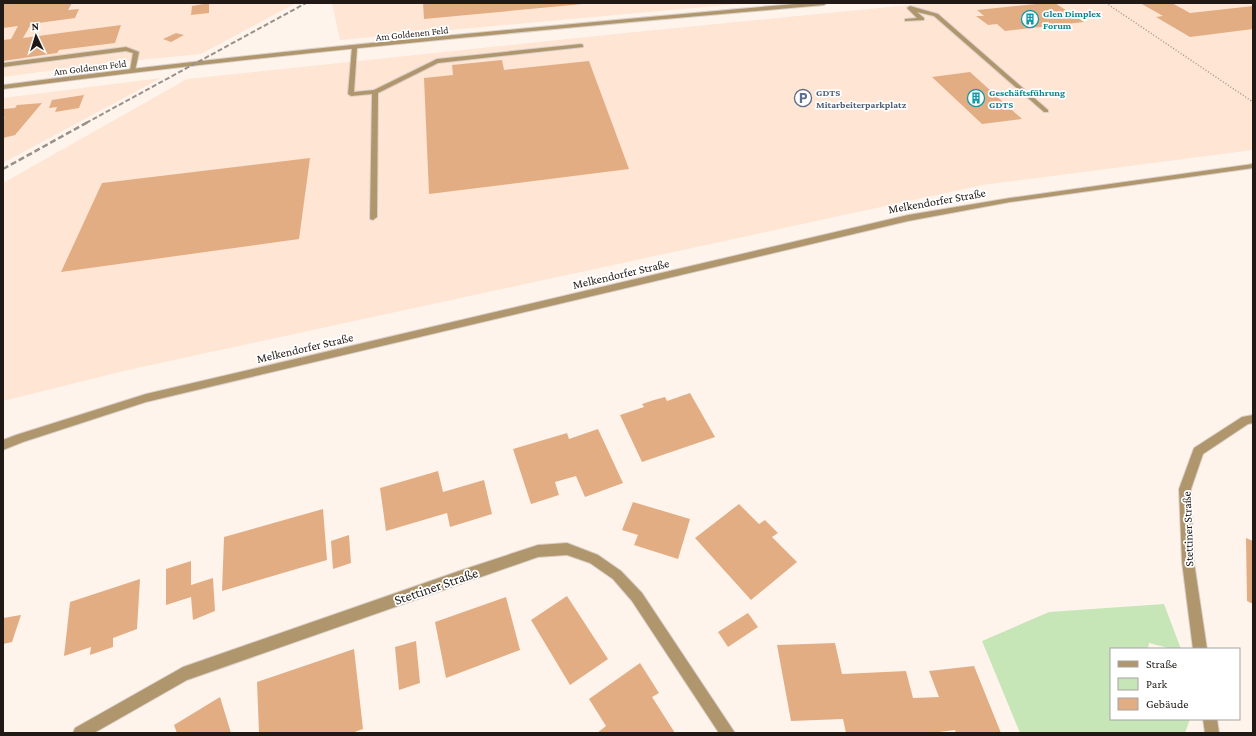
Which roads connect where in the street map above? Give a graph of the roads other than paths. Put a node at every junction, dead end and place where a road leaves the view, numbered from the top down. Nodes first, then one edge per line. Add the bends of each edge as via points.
1 (824, 3) edge
2 (907, 6) edge
3 (907, 20) dead end
4 (581, 46) dead end
5 (354, 48) junction
6 (3, 66) edge
7 (133, 70) junction
8 (3, 87) edge
9 (375, 92) junction
10 (1046, 111) dead end
11 (1253, 166) edge
12 (373, 217) dead end
13 (1253, 419) edge
14 (3, 446) edge
15 (1200, 648) edge
16 (1210, 720) edge
17 (80, 733) edge
18 (728, 733) edge
19 (1212, 733) edge

1 - 5 street, Am Goldenen Feld
2 - 3 street via 922,19
2 - 10 street via 936,15
4 - 9 street via 436,61
5 - 7 street, Am Goldenen Feld
5 - 9 street via 351,94
6 - 7 street via 126,49 136,52
7 - 8 street, Am Goldenen Feld
9 - 12 street
11 - 14 street, Melkendorfer Straße via 1010,200 908,218 146,398 20,438
13 - 15 street, Stettiner Straße via 1246,420 1198,451 1185,489 1188,562
16 - 19 street
17 - 18 street, Stettiner Straße via 183,674 531,554 567,549 594,559 617,574

